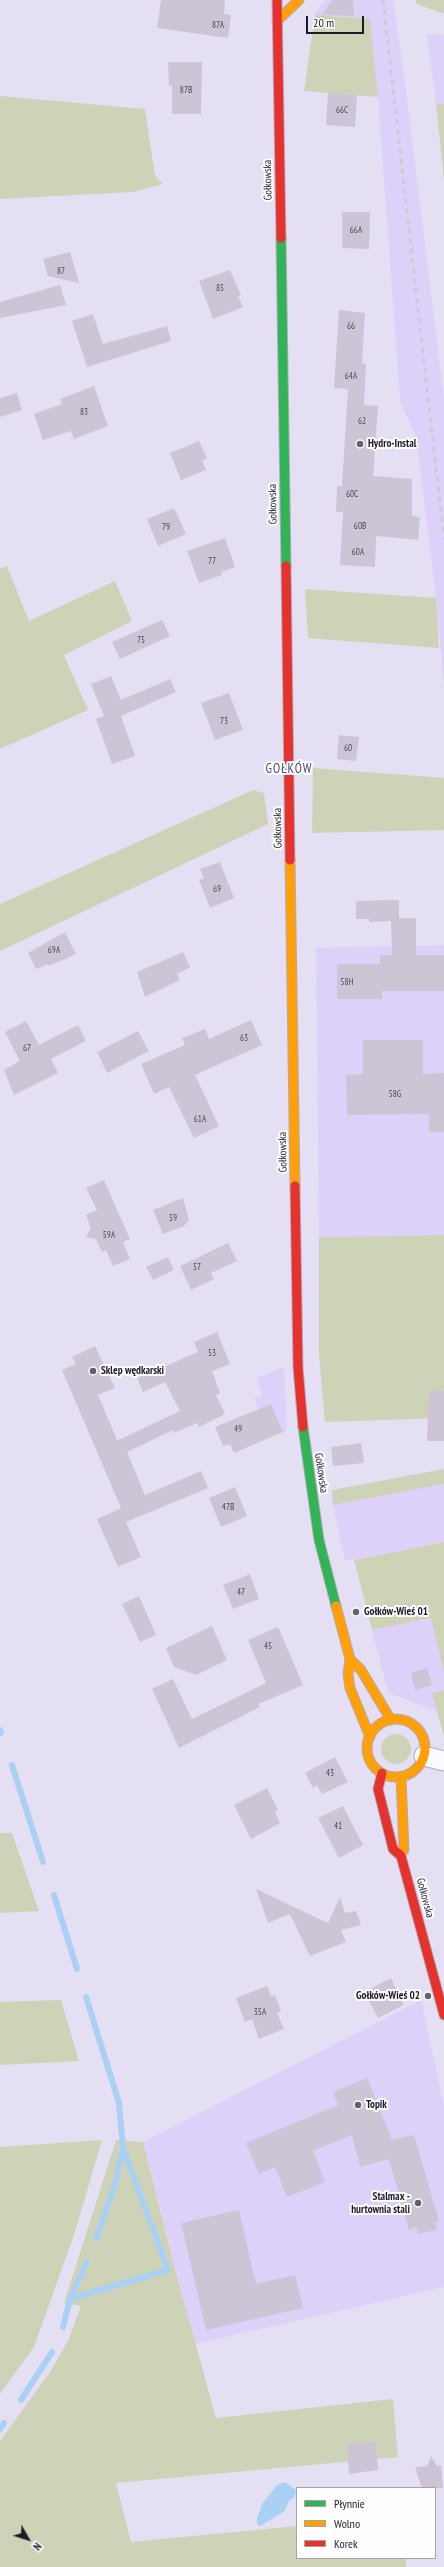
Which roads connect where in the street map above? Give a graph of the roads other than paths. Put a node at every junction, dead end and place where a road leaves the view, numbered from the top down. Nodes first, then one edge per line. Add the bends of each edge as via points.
1 (277, 0) edge
2 (299, 0) edge
3 (277, 21) junction
4 (350, 1659) junction
5 (391, 1720) junction
6 (370, 1737) junction
7 (424, 1756) junction
8 (444, 1761) edge
9 (382, 1773) junction
10 (401, 1777) junction
11 (401, 1856) junction
12 (444, 2015) edge

1 - 3 street, Gołkowska
2 - 3 street
3 - 4 street, Gołkowska via 298,1367 306,1455 318,1533
4 - 5 street, Gołkowska via 361,1670
4 - 6 street, Gołkowska via 350,1688
5 - 6 street via 378,1726
5 - 7 street via 405,1721 418,1729 423,1737
6 - 9 street via 368,1757
7 - 8 street
7 - 10 street via 414,1772
9 - 10 street via 396,1778
9 - 11 street, Gołkowska via 378,1789 393,1849
10 - 11 street, Gołkowska via 404,1849
11 - 12 street, Gołkowska

